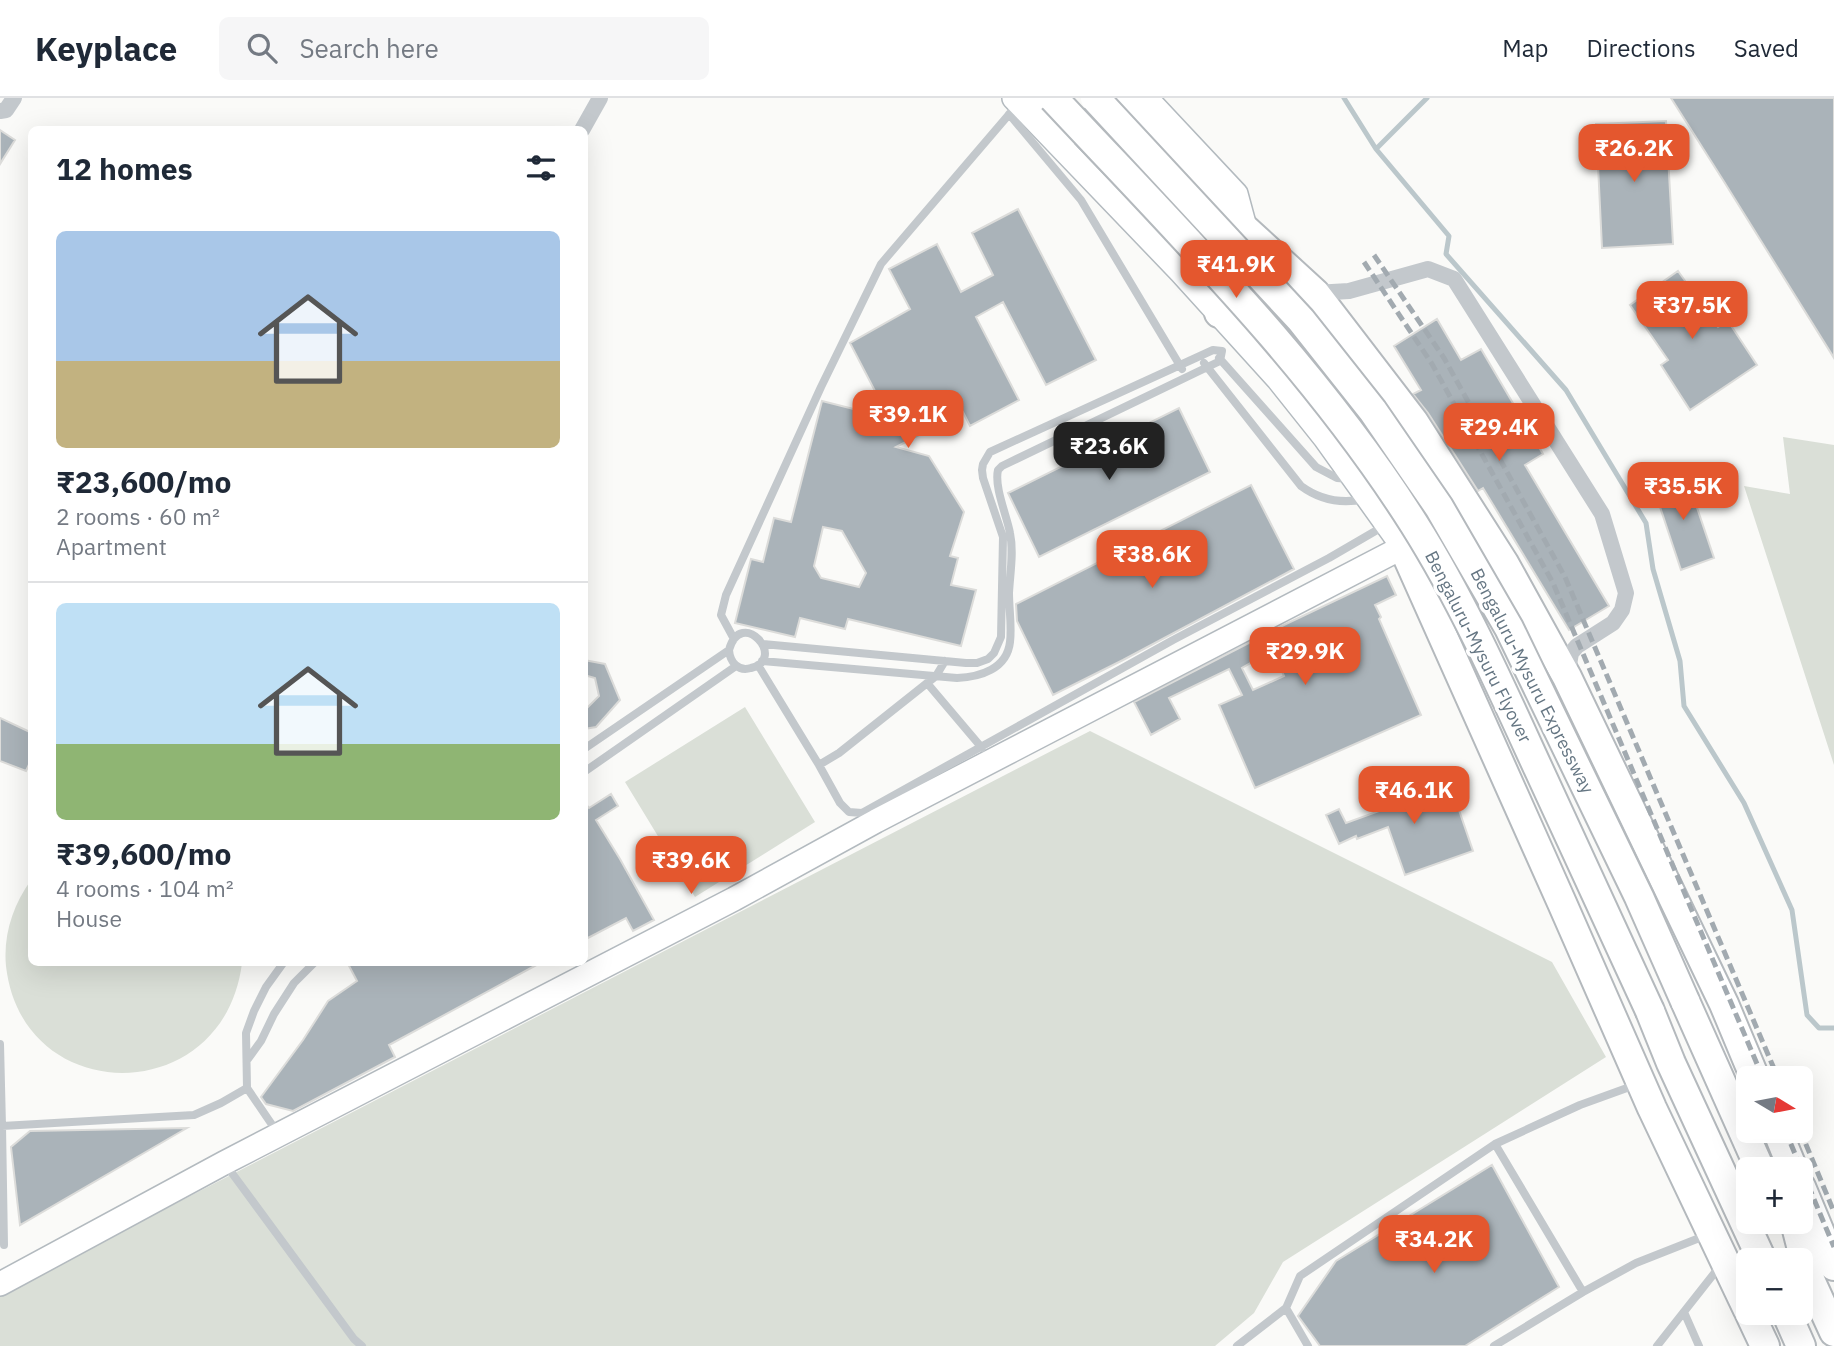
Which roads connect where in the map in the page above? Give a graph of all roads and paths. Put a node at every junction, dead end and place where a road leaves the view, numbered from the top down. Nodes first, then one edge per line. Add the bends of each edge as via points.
1 (14, 98) edge
2 (600, 98) edge
3 (1054, 98) edge
4 (1095, 98) edge
5 (1122, 98) edge
6 (1146, 98) edge
7 (1019, 103) edge
8 (0, 111) edge
9 (584, 126) edge
10 (1247, 231) junction
11 (1273, 255) junction
12 (1315, 293) junction
13 (1223, 308) junction
14 (1199, 358) junction
15 (1220, 360) junction
16 (1181, 366) junction
17 (1206, 366) junction
18 (1187, 375) junction
19 (1354, 479) junction
20 (1368, 498) junction
21 (1387, 524) junction
22 (1007, 537) junction
23 (1403, 547) junction
24 (734, 639) junction
25 (763, 644) junction
26 (729, 650) junction
27 (945, 661) junction
28 (760, 663) junction
29 (736, 666) junction
30 (936, 676) junction
31 (1567, 677) junction
32 (927, 683) junction
33 (588, 746) edge
34 (982, 748) junction
35 (819, 765) junction
36 (588, 769) edge
37 (281, 966) edge
38 (311, 966) edge
39 (0, 1044) edge
40 (248, 1059) junction
41 (1750, 1066) edge
42 (1641, 1083) junction
43 (247, 1088) junction
44 (1, 1126) edge
45 (279, 1135) junction
46 (1495, 1144) junction
47 (1755, 1157) edge
48 (224, 1163) junction
49 (1813, 1216) edge
50 (1712, 1233) junction
51 (4, 1245) dead end
52 (1756, 1248) edge
53 (1725, 1260) junction
54 (1834, 1266) edge
55 (1736, 1283) edge
56 (0, 1284) edge
57 (1813, 1286) edge
58 (1583, 1292) junction
59 (1286, 1308) junction
60 (1684, 1312) junction
61 (1755, 1325) edge
62 (1792, 1325) edge
63 (1834, 1332) edge
64 (362, 1346) edge
65 (1237, 1346) edge
66 (1308, 1346) edge
67 (1494, 1346) edge
68 (1657, 1346) edge
69 (1699, 1346) edge
70 (1765, 1346) edge
71 (1801, 1346) edge

1 - 8 street
2 - 9 street
3 - 52 highway, Bengaluru-Mysuru Flyover, bridge via 1278,341 1349,429 1414,524 1482,648
4 - 47 highway, Bengaluru-Mysuru Expressway, bridge via 1301,320 1433,497 1509,628 1639,897
5 - 10 highway, Bengaluru-Mysuru Expressway
6 - 10 street via 1236,194
7 - 13 highway
7 - 16 lane
7 - 24 lane via 881,264 726,595 721,615
10 - 11 highway, Bengaluru-Mysuru Expressway
11 - 12 highway, Bengaluru-Mysuru Expressway
11 - 13 highway
12 - 31 highway, Bengaluru-Mysuru Expressway via 1414,422 1504,563
12 - 31 street via 1349,291 1428,269 1454,279 1461,289 1602,514 1626,593 1613,624 1572,653
13 - 19 street
13 - 23 highway via 1255,332 1331,422 1388,503
14 - 15 lane via 1213,350 1222,351
14 - 16 lane
14 - 17 lane
15 - 17 lane
15 - 19 lane via 1316,467 1337,478
16 - 18 lane
16 - 22 lane via 990,452 983,464 983,478
17 - 18 lane
17 - 20 lane via 1301,486 1332,500
18 - 22 lane via 1002,466 998,482
19 - 20 street
20 - 21 street
21 - 23 street
21 - 34 lane
22 - 27 lane via 999,644 988,659 977,663
22 - 30 lane via 1010,643 1003,660 986,673
23 - 42 highway
23 - 45 street
24 - 25 lane via 750,633
24 - 26 lane
25 - 27 lane
25 - 28 lane
26 - 29 lane
26 - 33 lane
27 - 30 lane
28 - 29 lane via 747,669
28 - 30 lane
28 - 35 lane
29 - 36 lane
30 - 32 lane
31 - 41 highway, Bengaluru-Mysuru Expressway
32 - 34 lane
32 - 35 lane
34 - 35 lane via 862,813 849,812 840,803
37 - 40 lane via 266,987 246,1033
38 - 40 lane via 294,983
39 - 44 lane
40 - 43 lane
42 - 46 lane
42 - 50 highway
43 - 44 lane via 194,1115
43 - 45 lane
44 - 51 lane
45 - 48 street
46 - 58 lane
46 - 59 lane via 1300,1276
48 - 56 street
48 - 64 lane
49 - 54 highway
50 - 53 highway
50 - 58 lane
53 - 55 highway
53 - 60 lane
57 - 63 highway
58 - 67 lane
59 - 65 lane
59 - 66 lane
60 - 68 lane
60 - 69 lane
61 - 70 highway
62 - 71 highway

